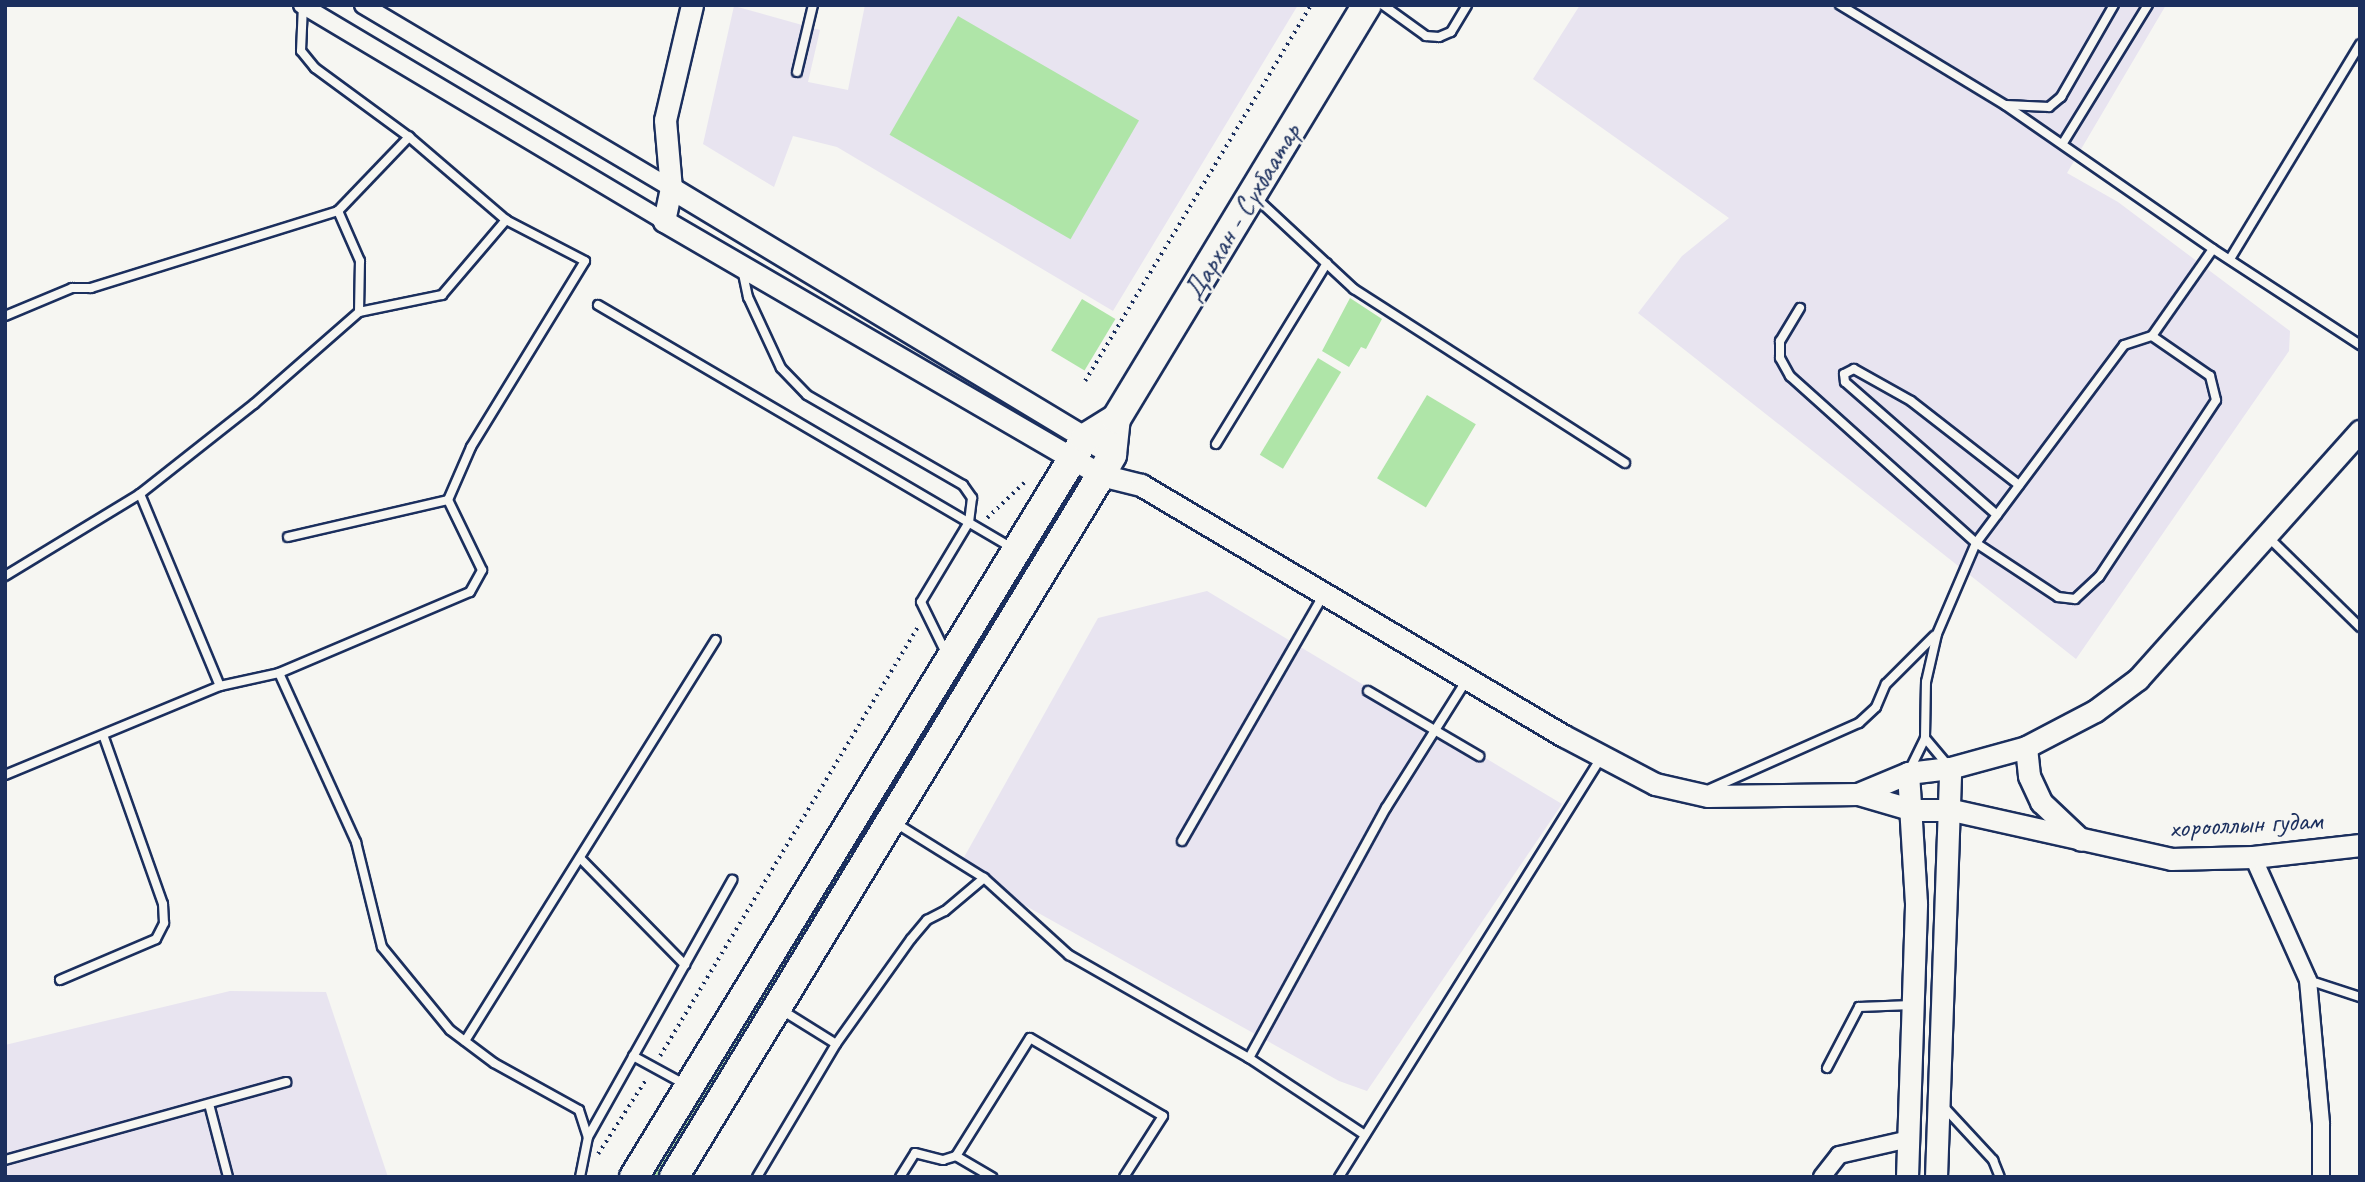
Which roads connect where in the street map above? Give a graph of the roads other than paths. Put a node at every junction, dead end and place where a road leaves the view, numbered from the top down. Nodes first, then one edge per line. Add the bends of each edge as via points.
1 (363, 5) edge
2 (692, 5) edge
3 (813, 5) edge
4 (1367, 5) edge
5 (1383, 5) edge
6 (1467, 5) edge
7 (1840, 5) edge
8 (2114, 5) edge
9 (2148, 5) edge
10 (303, 6) edge
11 (2360, 44) edge
12 (797, 72) dead end
13 (2006, 105) junction
14 (410, 137) junction
15 (2063, 143) junction
16 (671, 188) junction
17 (1252, 194) junction
18 (338, 211) junction
19 (506, 220) junction
20 (664, 221) junction
21 (2213, 249) junction
22 (2230, 260) junction
23 (1326, 263) junction
24 (742, 266) junction
25 (598, 305) dead end
26 (1800, 308) dead end
27 (359, 312) junction
28 (5, 316) edge
29 (2152, 336) junction
30 (2360, 345) edge
31 (1116, 419) junction
32 (2360, 431) edge
33 (1216, 444) dead end
34 (1078, 448) junction
35 (1625, 463) dead end
36 (1107, 465) junction
37 (2019, 485) junction
38 (140, 494) junction
39 (448, 500) junction
40 (1997, 514) junction
41 (973, 525) junction
42 (2267, 536) junction
43 (288, 537) dead end
44 (1976, 543) junction
45 (1016, 550) junction
46 (5, 576) edge
47 (1324, 594) junction
48 (2360, 627) edge
49 (1937, 634) junction
50 (716, 640) dead end
51 (950, 659) junction
52 (279, 673) junction
53 (1467, 678) junction
54 (220, 686) junction
55 (1368, 691) dead end
56 (1435, 730) junction
57 (103, 735) junction
58 (1924, 738) junction
59 (2026, 747) junction
60 (1479, 756) dead end
61 (1602, 756) junction
62 (1950, 768) junction
63 (1908, 773) junction
64 (5, 775) edge
65 (1697, 794) junction
66 (1858, 794) junction
67 (1913, 810) junction
68 (1951, 810) junction
69 (891, 820) junction
70 (1182, 841) dead end
71 (2082, 842) junction
72 (2360, 845) edge
73 (2253, 857) junction
74 (580, 858) junction
75 (984, 878) junction
76 (732, 880) dead end
77 (685, 965) junction
78 (60, 980) dead end
79 (2308, 980) junction
80 (2360, 997) edge
81 (1913, 1005) junction
82 (778, 1008) junction
83 (465, 1041) junction
84 (836, 1044) junction
85 (633, 1056) junction
86 (1249, 1058) junction
87 (1827, 1068) dead end
88 (286, 1082) dead end
89 (689, 1086) junction
90 (1939, 1102) junction
91 (209, 1104) junction
92 (1365, 1135) junction
93 (588, 1137) junction
94 (1909, 1139) junction
95 (956, 1156) junction
96 (5, 1160) edge
97 (228, 1177) edge
98 (580, 1177) edge
99 (634, 1177) edge
100 (674, 1177) edge
101 (757, 1177) edge
102 (900, 1177) edge
103 (992, 1177) edge
104 (1124, 1177) edge
105 (1339, 1177) edge
106 (1822, 1177) edge
107 (1907, 1177) edge
108 (1936, 1177) edge
109 (2000, 1177) edge
110 (2321, 1177) edge

1 - 16 street
2 - 16 main road via 665,120
3 - 12 lane
4 - 17 highway, Дархан - Сүхбаатар
5 - 6 lane via 1426,36 1440,37 1451,32
7 - 13 lane
8 - 13 lane via 2061,97 2049,107
9 - 15 lane
10 - 14 lane via 301,51 308,60
10 - 20 street
11 - 22 lane
13 - 15 lane
14 - 18 lane
14 - 19 lane
15 - 21 lane
16 - 20 main road
16 - 34 main road
17 - 23 lane
17 - 31 highway, Дархан - Сүхбаатар
18 - 27 lane via 359,261
18 - 28 lane via 91,288 72,288
19 - 27 lane via 442,295
19 - 39 lane via 585,261 471,447
20 - 24 main road
21 - 22 lane
21 - 29 lane
22 - 30 lane
23 - 33 lane
23 - 35 lane via 1354,289
24 - 34 main road
24 - 41 lane via 748,297 781,368 807,395 963,485 972,498
25 - 41 lane
26 - 44 lane via 1780,341 1780,358 1790,376
27 - 38 lane
29 - 37 lane via 2124,345
29 - 44 lane via 2210,376 2216,400 2086,593 2058,597
31 - 34 highway
31 - 36 highway
32 - 42 main road
34 - 36 main road
34 - 45 highway
36 - 47 main road
36 - 69 highway
37 - 40 lane
37 - 40 lane via 1912,401 1854,369 1844,374 1845,382
38 - 46 lane
38 - 54 lane
39 - 43 lane
39 - 52 lane via 482,570 470,592
40 - 44 lane
41 - 45 lane
41 - 51 lane via 920,602
42 - 48 lane
42 - 59 main road via 2138,679 2095,711
44 - 49 lane
45 - 51 highway
47 - 53 main road
47 - 70 lane
49 - 58 lane via 1926,682
49 - 65 lane via 1886,684 1876,707 1859,723
50 - 74 lane
51 - 89 highway
52 - 54 lane
52 - 83 lane via 356,842 382,947 450,1030
53 - 56 lane
53 - 61 main road
54 - 57 lane
55 - 56 lane
56 - 60 lane
56 - 86 lane via 1386,808
57 - 64 lane
57 - 78 lane via 163,904 164,923 156,939
58 - 62 lane
58 - 63 lane
59 - 62 main road
59 - 71 main road via 2029,776 2042,802
61 - 65 main road via 1655,784
61 - 92 lane
62 - 63 main road
62 - 68 main road
63 - 66 main road
63 - 67 main road
65 - 66 main road via 1800,798
66 - 67 main road, хорооллын гудам
67 - 68 main road, хорооллын гудам
67 - 81 main road
68 - 71 main road, хорооллын гудам
68 - 90 main road
69 - 75 lane
69 - 82 highway
71 - 73 main road, хорооллын гудам via 2171,859
72 - 73 main road, хорооллын гудам
73 - 79 street
74 - 77 lane
74 - 83 lane
75 - 84 lane via 946,911 928,920
75 - 86 lane via 1069,955
76 - 77 lane
77 - 85 lane
79 - 80 lane
79 - 110 street
81 - 87 lane via 1859,1007
81 - 94 main road
82 - 84 lane
82 - 100 highway
83 - 93 lane via 494,1063 579,1110
84 - 101 lane
85 - 89 lane
85 - 93 lane
86 - 92 lane
88 - 91 lane
89 - 99 highway
90 - 108 main road
90 - 109 lane via 1993,1160
91 - 96 lane
91 - 97 lane
92 - 105 lane
93 - 98 lane
94 - 106 street via 1839,1155
94 - 107 main road
95 - 102 lane via 943,1160 915,1153
95 - 103 lane
95 - 104 lane via 1030,1038 1163,1116

